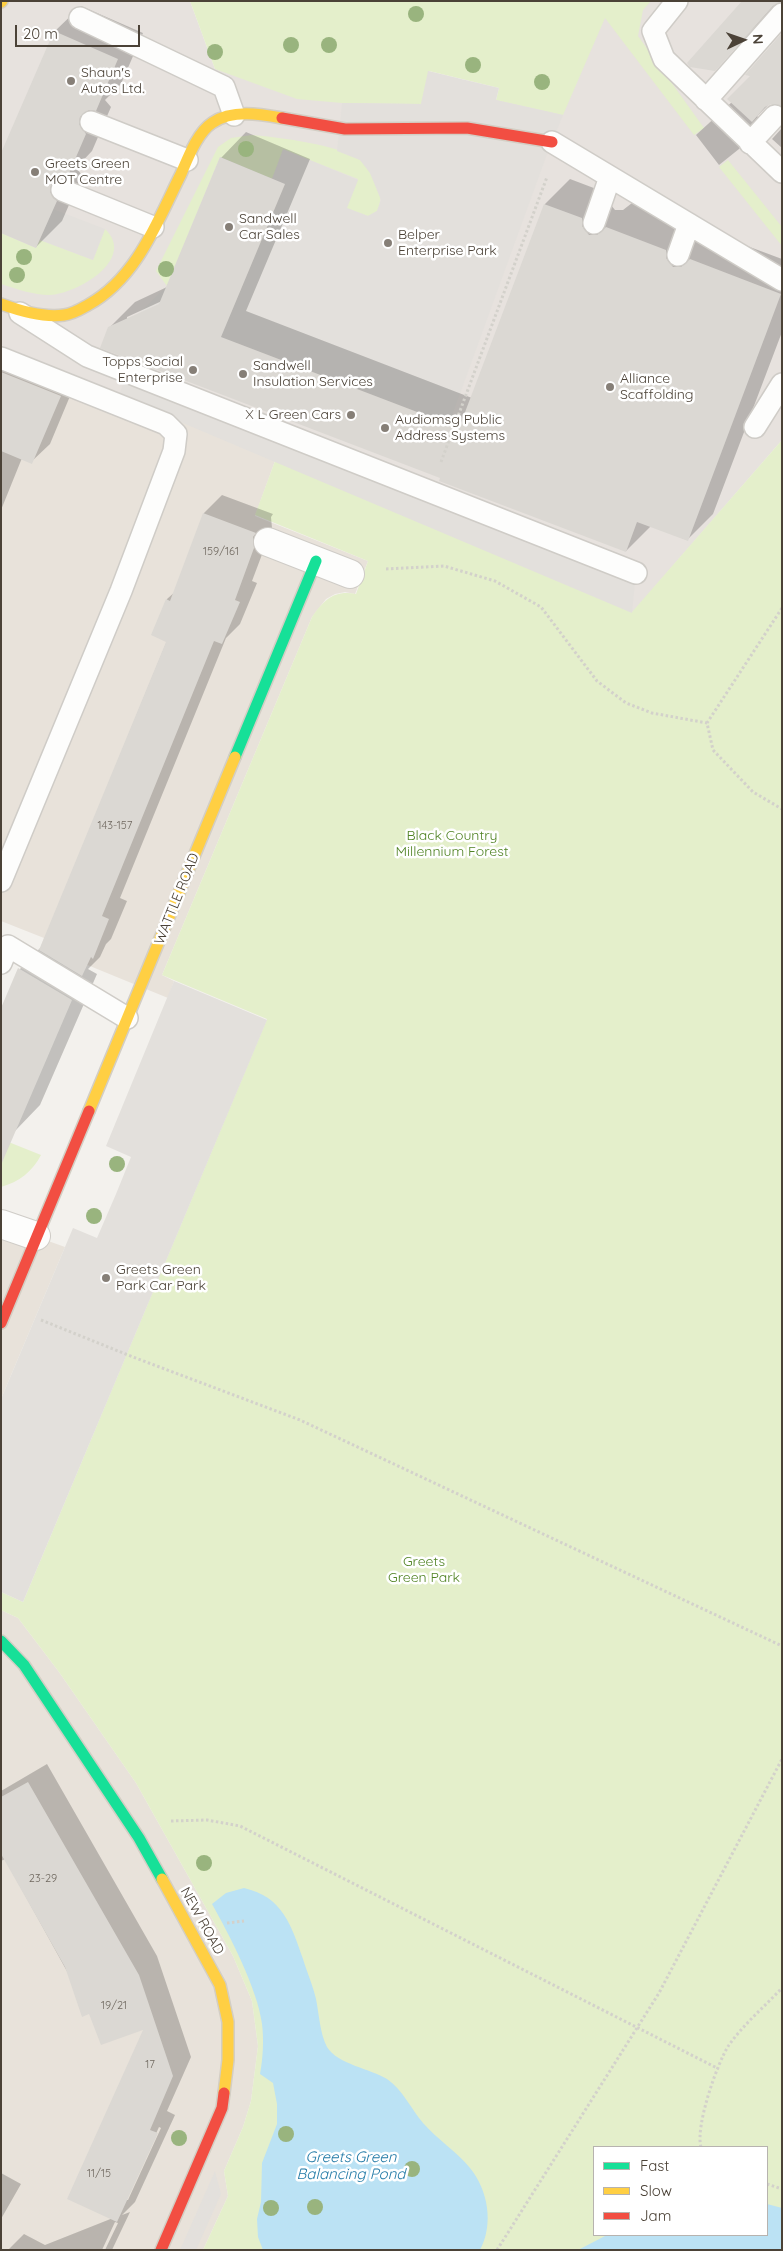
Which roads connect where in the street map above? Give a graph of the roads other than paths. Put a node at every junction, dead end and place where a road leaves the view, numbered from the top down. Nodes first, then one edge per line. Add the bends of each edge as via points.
1 (677, 1) edge
2 (782, 14) edge
3 (80, 18) dead end
4 (706, 100) junction
5 (234, 115) junction
6 (775, 116) dead end
7 (91, 122) dead end
8 (750, 143) junction
9 (555, 144) joint
10 (187, 160) junction
11 (782, 172) edge
12 (610, 177) junction
13 (62, 190) dead end
14 (594, 223) dead end
15 (689, 224) junction
16 (153, 227) junction
17 (678, 255) dead end
18 (782, 280) edge
19 (7, 306) edge
20 (1, 358) edge
21 (782, 384) edge
22 (755, 427) dead end
23 (268, 542) dead end
24 (316, 561) junction
25 (636, 573) dead end
26 (350, 574) road end
27 (1, 881) edge
28 (1, 963) edge
29 (127, 1018) junction
30 (1, 1224) edge
31 (36, 1236) junction
32 (1, 1323) edge
33 (1, 1641) edge
34 (161, 2250) edge

1 - 4 lane via 653,31 664,59
2 - 4 lane
3 - 5 lane via 224,87
4 - 8 lane
5 - 9 street via 270,115 343,129 441,127
5 - 10 street via 212,123
6 - 8 lane
7 - 10 lane
8 - 11 lane
9 - 12 lane
10 - 16 street
12 - 14 lane
12 - 15 lane
13 - 16 lane
15 - 17 lane
15 - 18 lane via 758,276
16 - 19 street via 123,279 89,305 65,315 37,314
19 - 25 lane via 87,356 430,492 488,507 570,539
20 - 27 lane via 166,424 176,434 174,451 121,591
21 - 22 lane
23 - 24 street
24 - 26 street
24 - 29 street, WATTLE ROAD
28 - 29 lane via 8,946
29 - 31 street, WATTLE ROAD
30 - 31 street
31 - 32 street, WATTLE ROAD
33 - 34 street, NEW ROAD via 24,1665 139,1838 220,1985 228,2022 228,2060 222,2108

